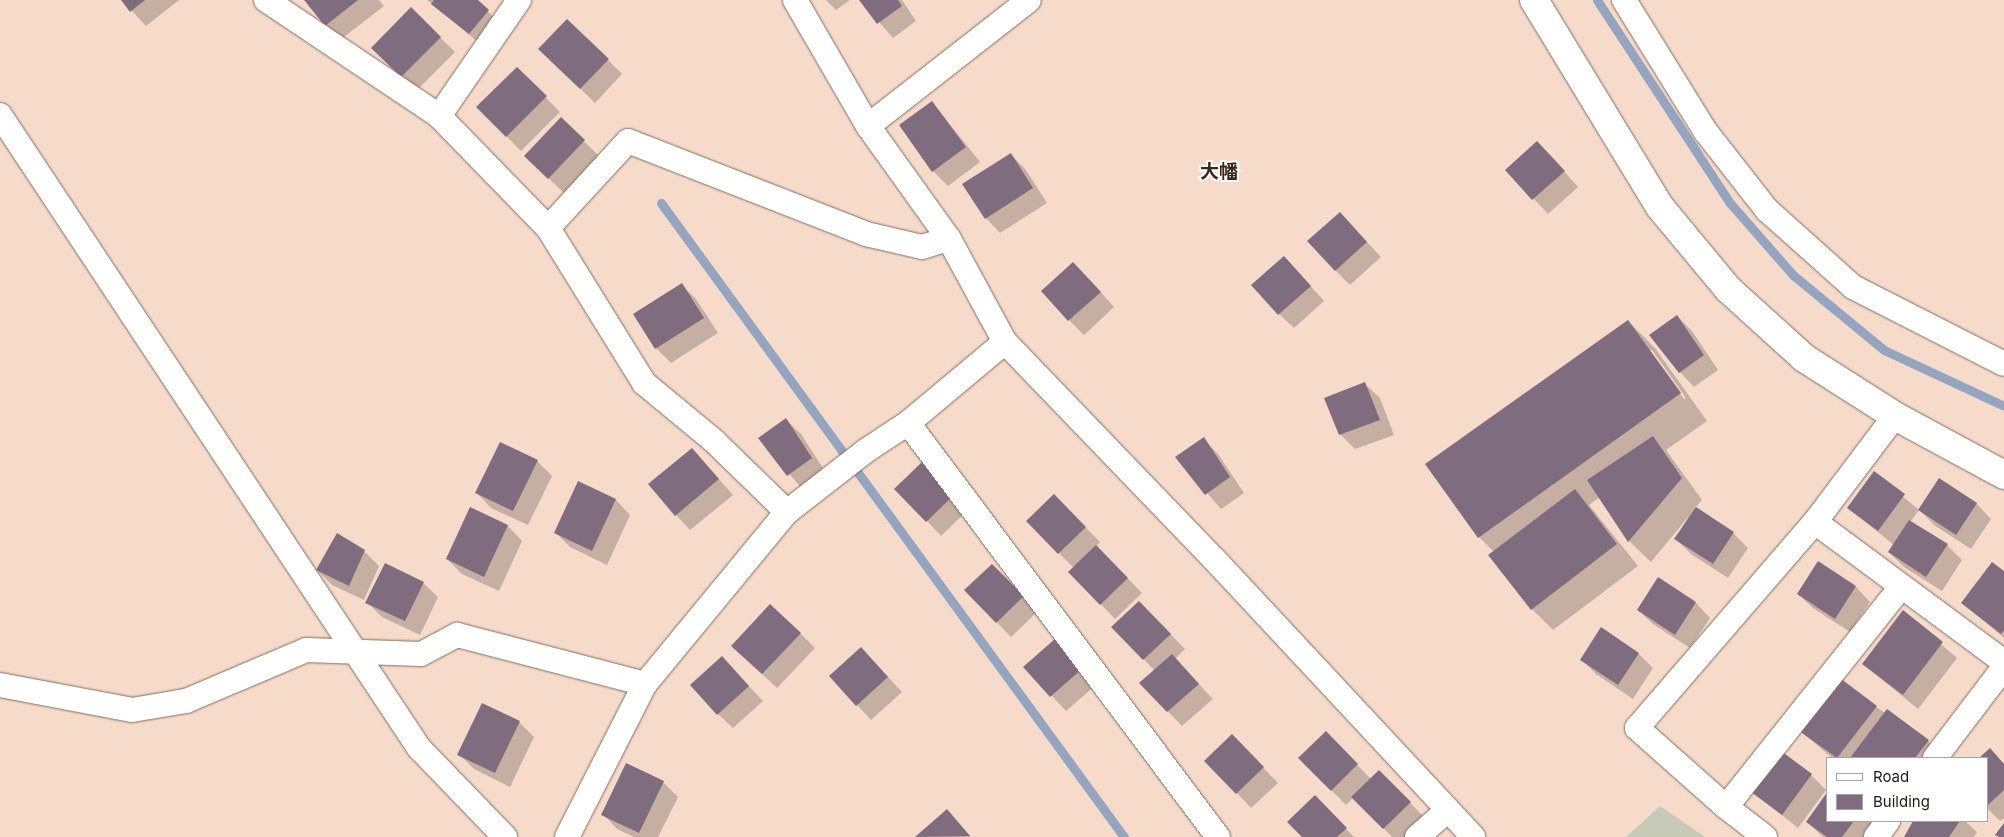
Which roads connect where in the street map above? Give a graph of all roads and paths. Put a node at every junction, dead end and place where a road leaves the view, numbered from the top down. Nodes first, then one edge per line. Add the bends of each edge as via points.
1 (266, 0) edge
2 (519, 0) edge
3 (795, 0) edge
4 (1029, 0) edge
5 (1534, 0) edge
6 (1624, 0) edge
7 (0, 114) edge
8 (439, 116) junction
9 (868, 126) junction
10 (548, 228) junction
11 (949, 239) junction
12 (1005, 342) junction
13 (2004, 364) edge
14 (1895, 416) junction
15 (908, 423) junction
16 (2004, 475) edge
17 (787, 512) junction
18 (1816, 522) junction
19 (1900, 587) junction
20 (353, 652) junction
21 (2004, 662) edge
22 (2004, 667) edge
23 (645, 684) junction
24 (0, 685) edge
25 (1936, 757) edge
26 (1726, 807) junction
27 (1448, 810) junction
28 (1887, 822) edge
29 (505, 837) edge
30 (567, 837) edge
31 (1218, 837) edge
32 (1417, 837) edge
33 (1473, 837) edge
34 (1765, 837) edge
35 (1876, 837) edge

1 - 8 street
2 - 8 street
3 - 9 street
4 - 9 street
5 - 14 street via 1660,207 1728,289 1804,358
6 - 13 street via 1706,132 1767,210 1853,287
7 - 20 street
8 - 10 street
9 - 11 street
10 - 11 street via 628,141 866,234 922,247
10 - 17 street via 644,383 714,441
11 - 12 street
12 - 15 street
12 - 27 street via 1214,559
14 - 16 street
14 - 18 street
15 - 17 street via 867,450
15 - 31 street
17 - 23 street
18 - 19 street
18 - 26 street via 1637,728
19 - 21 street
19 - 26 street
20 - 23 street via 421,654 457,635
20 - 24 street via 306,650 186,701 132,710
20 - 29 street via 419,748
22 - 25 street
23 - 30 street
26 - 34 street
27 - 32 street
27 - 33 street
28 - 35 street

